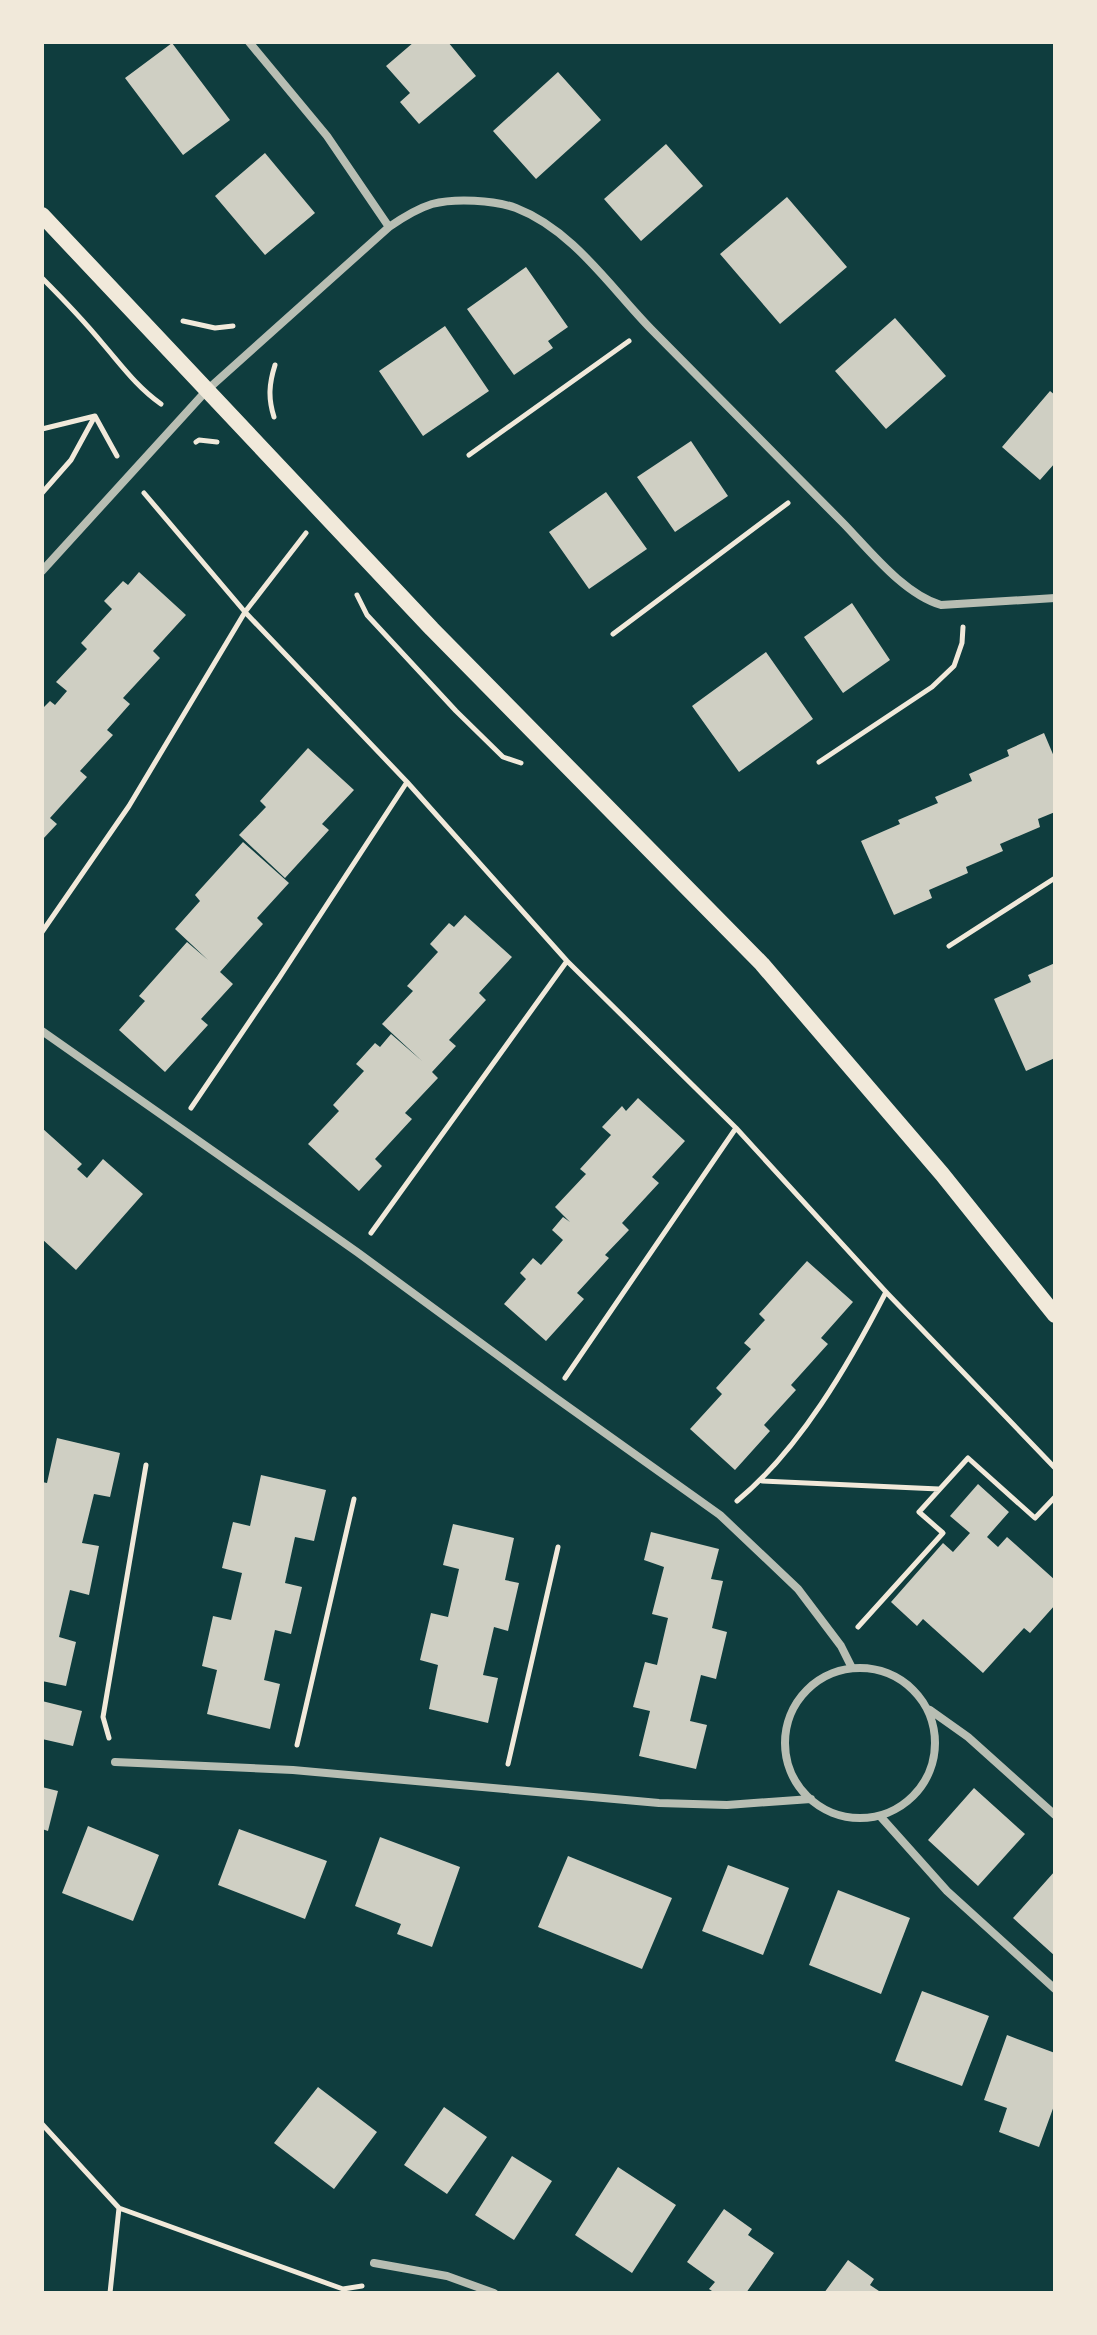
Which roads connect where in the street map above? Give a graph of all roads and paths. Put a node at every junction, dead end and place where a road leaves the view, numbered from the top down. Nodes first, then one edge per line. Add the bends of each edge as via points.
1 (249, 42) edge
2 (42, 215) edge
3 (389, 227) junction
4 (42, 278) edge
5 (649, 326) junction
6 (278, 353) dead end
7 (207, 390) junction
8 (95, 416) junction
9 (181, 419) junction
10 (278, 426) dead end
11 (42, 429) edge
12 (222, 443) dead end
13 (191, 444) dead end
14 (469, 455) dead end
15 (129, 475) junction
16 (151, 484) dead end
17 (808, 488) junction
18 (42, 493) edge
19 (145, 493) junction
20 (315, 538) dead end
21 (42, 571) edge
22 (357, 592) dead end
23 (1055, 598) edge
24 (964, 604) junction
25 (245, 612) junction
26 (613, 634) dead end
27 (819, 762) dead end
28 (530, 766) dead end
29 (407, 782) junction
30 (1055, 878) edge
31 (42, 932) edge
32 (949, 946) dead end
33 (567, 961) junction
34 (42, 1031) edge
35 (178, 1125) junction
36 (736, 1128) junction
37 (357, 1252) junction
38 (886, 1292) junction
39 (1055, 1315) edge
40 (553, 1396) junction
41 (146, 1465) dead end
42 (1055, 1468) edge
43 (761, 1481) junction
44 (939, 1489) junction
45 (1055, 1497) edge
46 (354, 1499) dead end
47 (720, 1515) junction
48 (558, 1547) dead end
49 (841, 1646) junction
50 (851, 1666) junction
51 (926, 1708) junction
52 (103, 1717) dead end
53 (297, 1748) dead end
54 (115, 1762) dead end
55 (502, 1790) junction
56 (811, 1799) junction
57 (1055, 1815) edge
58 (880, 1816) junction
59 (1055, 1989) edge
60 (42, 2124) edge
61 (119, 2208) junction
62 (374, 2263) dead end
63 (343, 2289) dead end
64 (110, 2293) edge
65 (494, 2293) edge

1 - 3 street via 327,136
2 - 7 main road
3 - 5 street via 433,204 475,201 513,207 557,231
3 - 7 street
4 - 9 path via 128,376
5 - 14 path
5 - 17 street
6 - 10 path via 269,402
7 - 9 street
7 - 39 main road via 432,629 762,964
8 - 11 path
8 - 15 path
8 - 18 path via 71,460
9 - 15 street
12 - 13 path
15 - 19 path
15 - 21 street
16 - 19 path
17 - 24 street via 911,590 941,605
17 - 26 path
19 - 25 path
20 - 25 path via 308,530
22 - 28 path via 367,615 456,711 503,757
23 - 24 street
24 - 27 path via 962,643 954,666 932,687
25 - 29 path
25 - 31 path via 129,806
29 - 33 path
29 - 35 path
30 - 32 path
33 - 36 path
33 - 37 path
34 - 35 street
35 - 37 street
36 - 38 path
36 - 40 path
37 - 40 street
38 - 42 path
38 - 43 path via 856,1350
40 - 47 street
41 - 52 path
43 - 44 path
43 - 47 path
44 - 45 path via 968,1458 1035,1518
44 - 49 path via 919,1512 943,1533
46 - 53 path
47 - 49 street via 798,1589
48 - 55 path
49 - 50 street
50 - 51 street via 891,1675 911,1688
50 - 56 street via 808,1689 789,1719 790,1770
51 - 57 street via 968,1737
51 - 58 street via 935,1731 927,1779 912,1798
54 - 55 street via 293,1770
55 - 56 street via 727,1805
56 - 58 street via 843,1816
58 - 59 street via 947,1891
60 - 61 path
61 - 63 path
61 - 64 path
62 - 65 street via 447,2276

